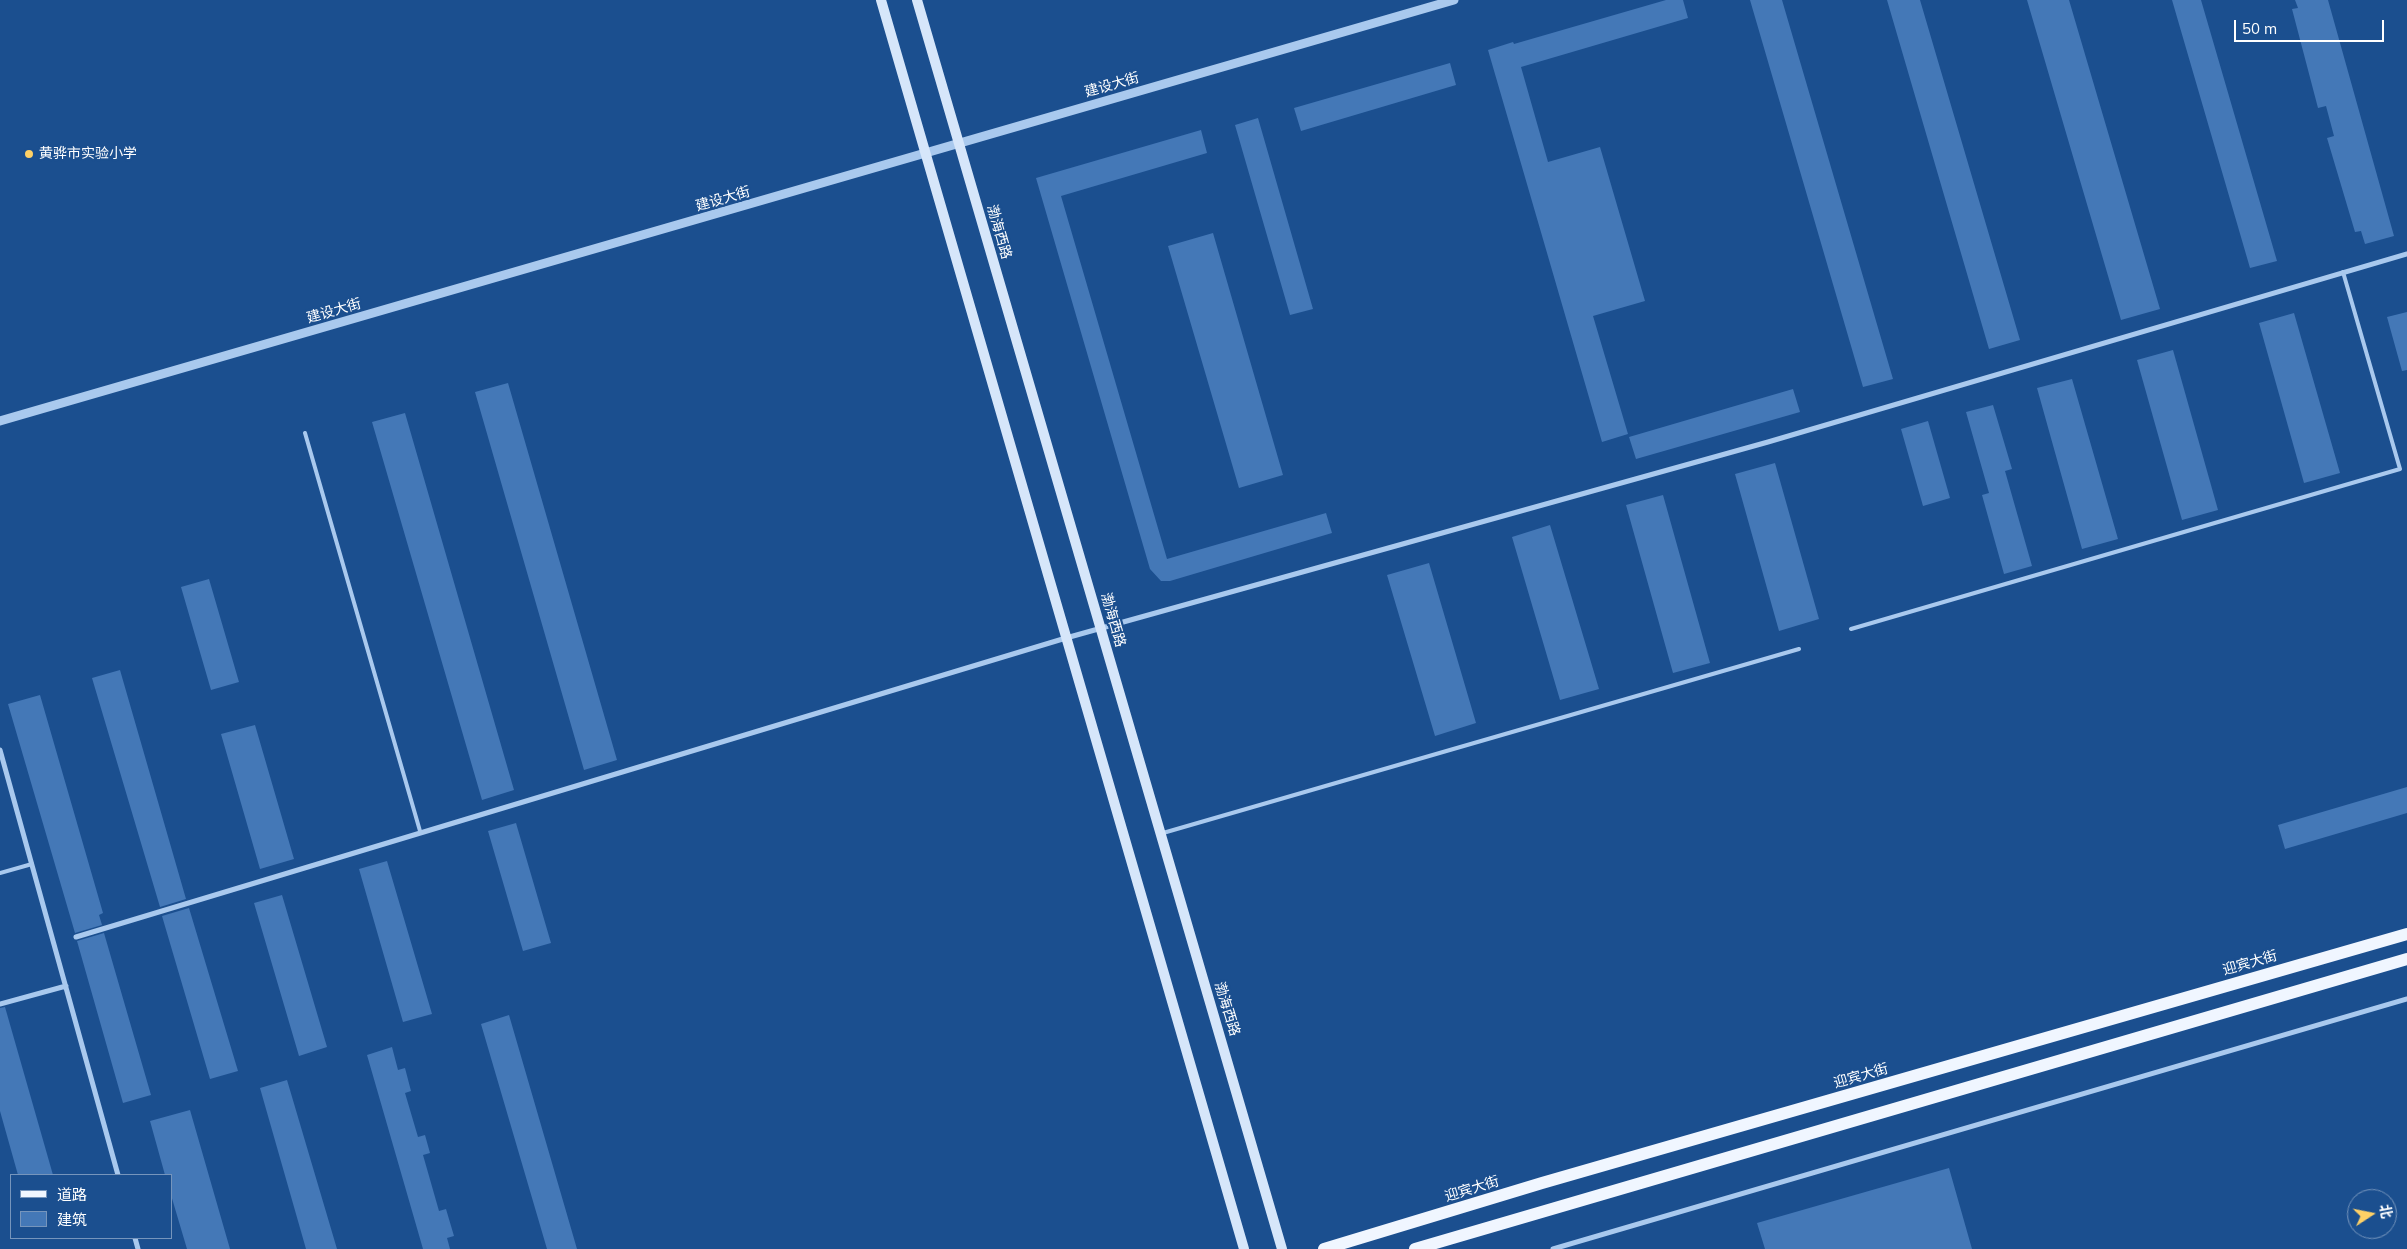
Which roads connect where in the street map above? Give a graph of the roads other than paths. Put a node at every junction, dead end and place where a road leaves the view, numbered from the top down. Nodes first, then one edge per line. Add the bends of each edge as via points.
1 (881, 0) edge
2 (917, 0) edge
3 (1454, 0) edge
4 (959, 143) junction
5 (927, 154) junction
6 (2407, 254) edge
7 (2343, 272) junction
8 (0, 421) edge
9 (306, 432) dead end
10 (1102, 628) junction
11 (1851, 629) dead end
12 (1066, 638) junction
13 (1799, 649) dead end
14 (0, 750) edge
15 (420, 831) junction
16 (1161, 834) junction
17 (32, 864) junction
18 (0, 873) edge
19 (2407, 934) edge
20 (76, 936) dead end
21 (2407, 959) edge
22 (66, 986) junction
23 (2407, 999) edge
24 (0, 1004) edge
25 (118, 1174) edge
26 (1244, 1249) edge
27 (1282, 1249) edge
28 (1324, 1249) edge
29 (1416, 1249) edge
30 (1554, 1249) edge

1 - 5 main road
2 - 4 main road, 渤海西路
3 - 4 street, 建设大街
4 - 5 street, 建设大街
4 - 10 main road, 渤海西路
5 - 8 street, 建设大街
5 - 12 main road
6 - 7 street
7 - 10 street via 1768,442
7 - 11 lane via 2400,469
9 - 15 lane
10 - 12 street
10 - 16 main road, 渤海西路
12 - 15 street
12 - 26 main road
13 - 16 lane
14 - 17 street
15 - 20 street
16 - 27 main road, 渤海西路
17 - 18 lane
17 - 22 street
19 - 28 main road, 迎宾大街
21 - 29 main road
22 - 24 street
22 - 25 street
23 - 30 street

